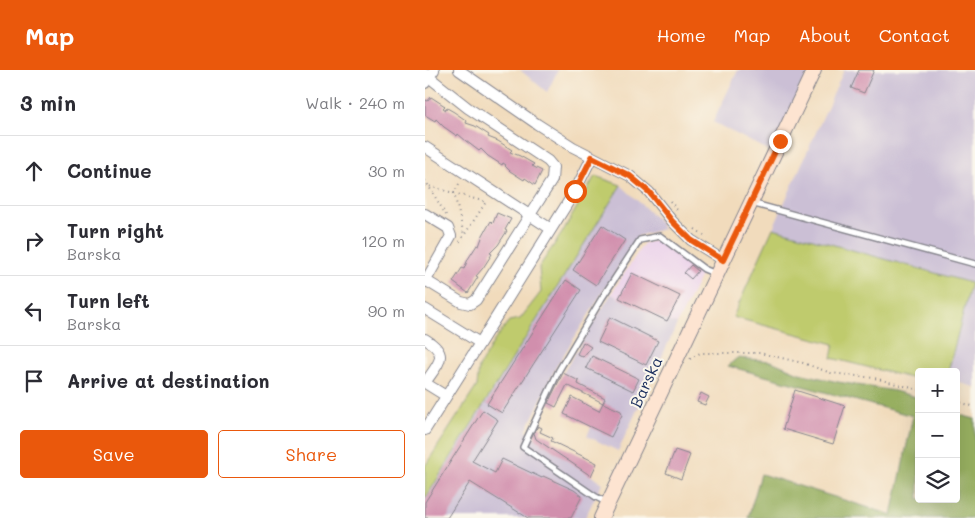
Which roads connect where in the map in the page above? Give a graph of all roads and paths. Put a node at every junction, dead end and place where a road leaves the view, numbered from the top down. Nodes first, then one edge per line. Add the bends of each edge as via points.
1 (459, 70) edge
2 (814, 70) edge
3 (428, 76) edge
4 (425, 147) edge
5 (592, 157) junction
6 (425, 180) edge
7 (459, 184) dead end
8 (425, 185) edge
9 (429, 186) junction
10 (455, 193) junction
11 (751, 203) junction
12 (425, 214) edge
13 (447, 216) dead end
14 (530, 216) junction
15 (551, 228) junction
16 (464, 235) junction
17 (457, 247) dead end
18 (723, 260) junction
19 (975, 264) edge
20 (717, 274) junction
21 (425, 281) edge
22 (425, 309) edge
23 (425, 339) edge
24 (480, 343) junction
25 (687, 364) dead end
26 (915, 389) edge
27 (446, 396) junction
28 (960, 403) edge
29 (975, 407) edge
30 (425, 430) edge
31 (608, 503) junction
32 (601, 518) edge

1 - 5 street
2 - 11 street, Barska
3 - 14 street via 468,108 551,164 552,180
4 - 14 street
5 - 15 street
5 - 18 street via 630,176 649,192 691,240
6 - 9 path
7 - 10 path
8 - 9 path
9 - 10 path
9 - 13 path
10 - 16 path
10 - 16 path via 486,202
11 - 18 street, Barska
11 - 19 lane
12 - 21 street via 448,228 451,236
14 - 15 street
14 - 21 street via 479,297 470,304
15 - 24 street
16 - 17 path
18 - 20 street, Barska
20 - 31 street, Barska
20 - 31 lane via 703,269 660,236 641,240 559,370 523,447
22 - 24 street
23 - 27 street via 438,348 440,356 425,383
24 - 27 street
25 - 26 path via 700,353 760,353 831,373 874,378
27 - 30 street
28 - 29 path
31 - 32 street, Barska

